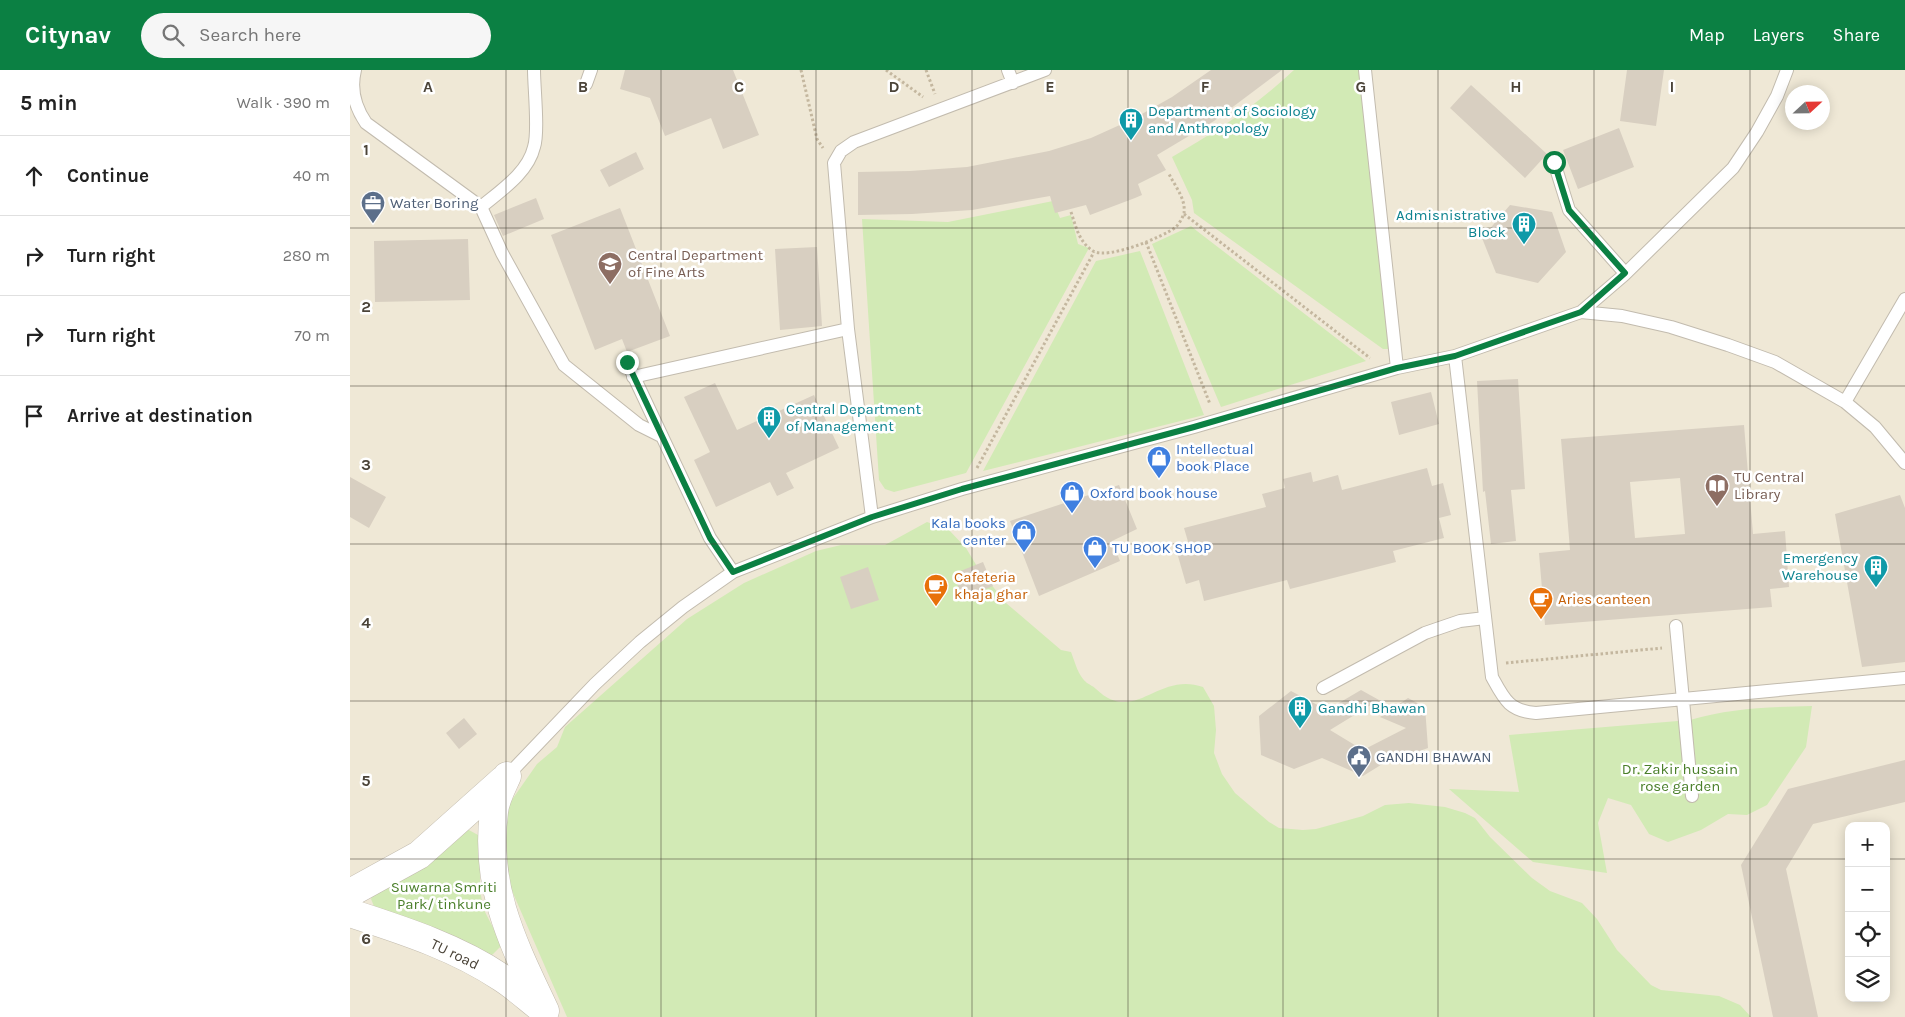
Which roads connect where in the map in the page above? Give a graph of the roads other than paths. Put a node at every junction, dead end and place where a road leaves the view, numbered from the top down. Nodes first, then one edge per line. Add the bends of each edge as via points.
1 (355, 70) edge
2 (534, 70) edge
3 (591, 70) edge
4 (1008, 70) edge
5 (1045, 70) edge
6 (1365, 70) edge
7 (1787, 70) edge
8 (1013, 83) junction
9 (586, 84) dead end
10 (1554, 162) dead end
11 (481, 207) junction
12 (1625, 273) junction
13 (1905, 299) edge
14 (1581, 312) junction
15 (848, 329) junction
16 (1455, 356) junction
17 (627, 362) dead end
18 (1397, 368) junction
19 (633, 377) junction
20 (1846, 402) junction
21 (661, 436) junction
22 (1905, 463) edge
23 (872, 517) junction
24 (733, 572) junction
25 (1485, 618) junction
26 (1676, 626) dead end
27 (1905, 678) edge
28 (1323, 688) dead end
29 (1683, 699) junction
30 (507, 776) junction
31 (1692, 796) dead end
32 (350, 892) edge
33 (350, 913) edge
34 (547, 1014) edge

1 - 11 lane via 352,94 366,123
2 - 11 lane via 535,146 512,181
3 - 9 lane
4 - 8 lane
5 - 8 lane
6 - 18 lane
7 - 12 lane via 1761,124 1733,168
8 - 15 lane via 854,142 841,150 834,163
10 - 12 lane via 1569,210
11 - 21 lane via 502,253 564,365 639,425
12 - 14 lane
13 - 20 lane
14 - 16 lane
14 - 20 lane via 1622,316 1728,344 1775,362
15 - 19 lane
15 - 23 lane
16 - 18 lane
16 - 25 lane
17 - 19 lane
18 - 23 lane
19 - 21 lane
20 - 22 lane via 1875,427
21 - 24 lane via 710,538
23 - 24 lane
24 - 30 lane via 640,642
25 - 28 lane via 1460,621 1425,633
25 - 29 lane via 1492,677 1505,700 1520,712
26 - 29 lane
27 - 29 lane
29 - 31 lane
30 - 32 street via 419,855
30 - 34 street via 494,810 495,880 500,908 514,947
33 - 34 street, TU road via 411,933 461,955 502,978

